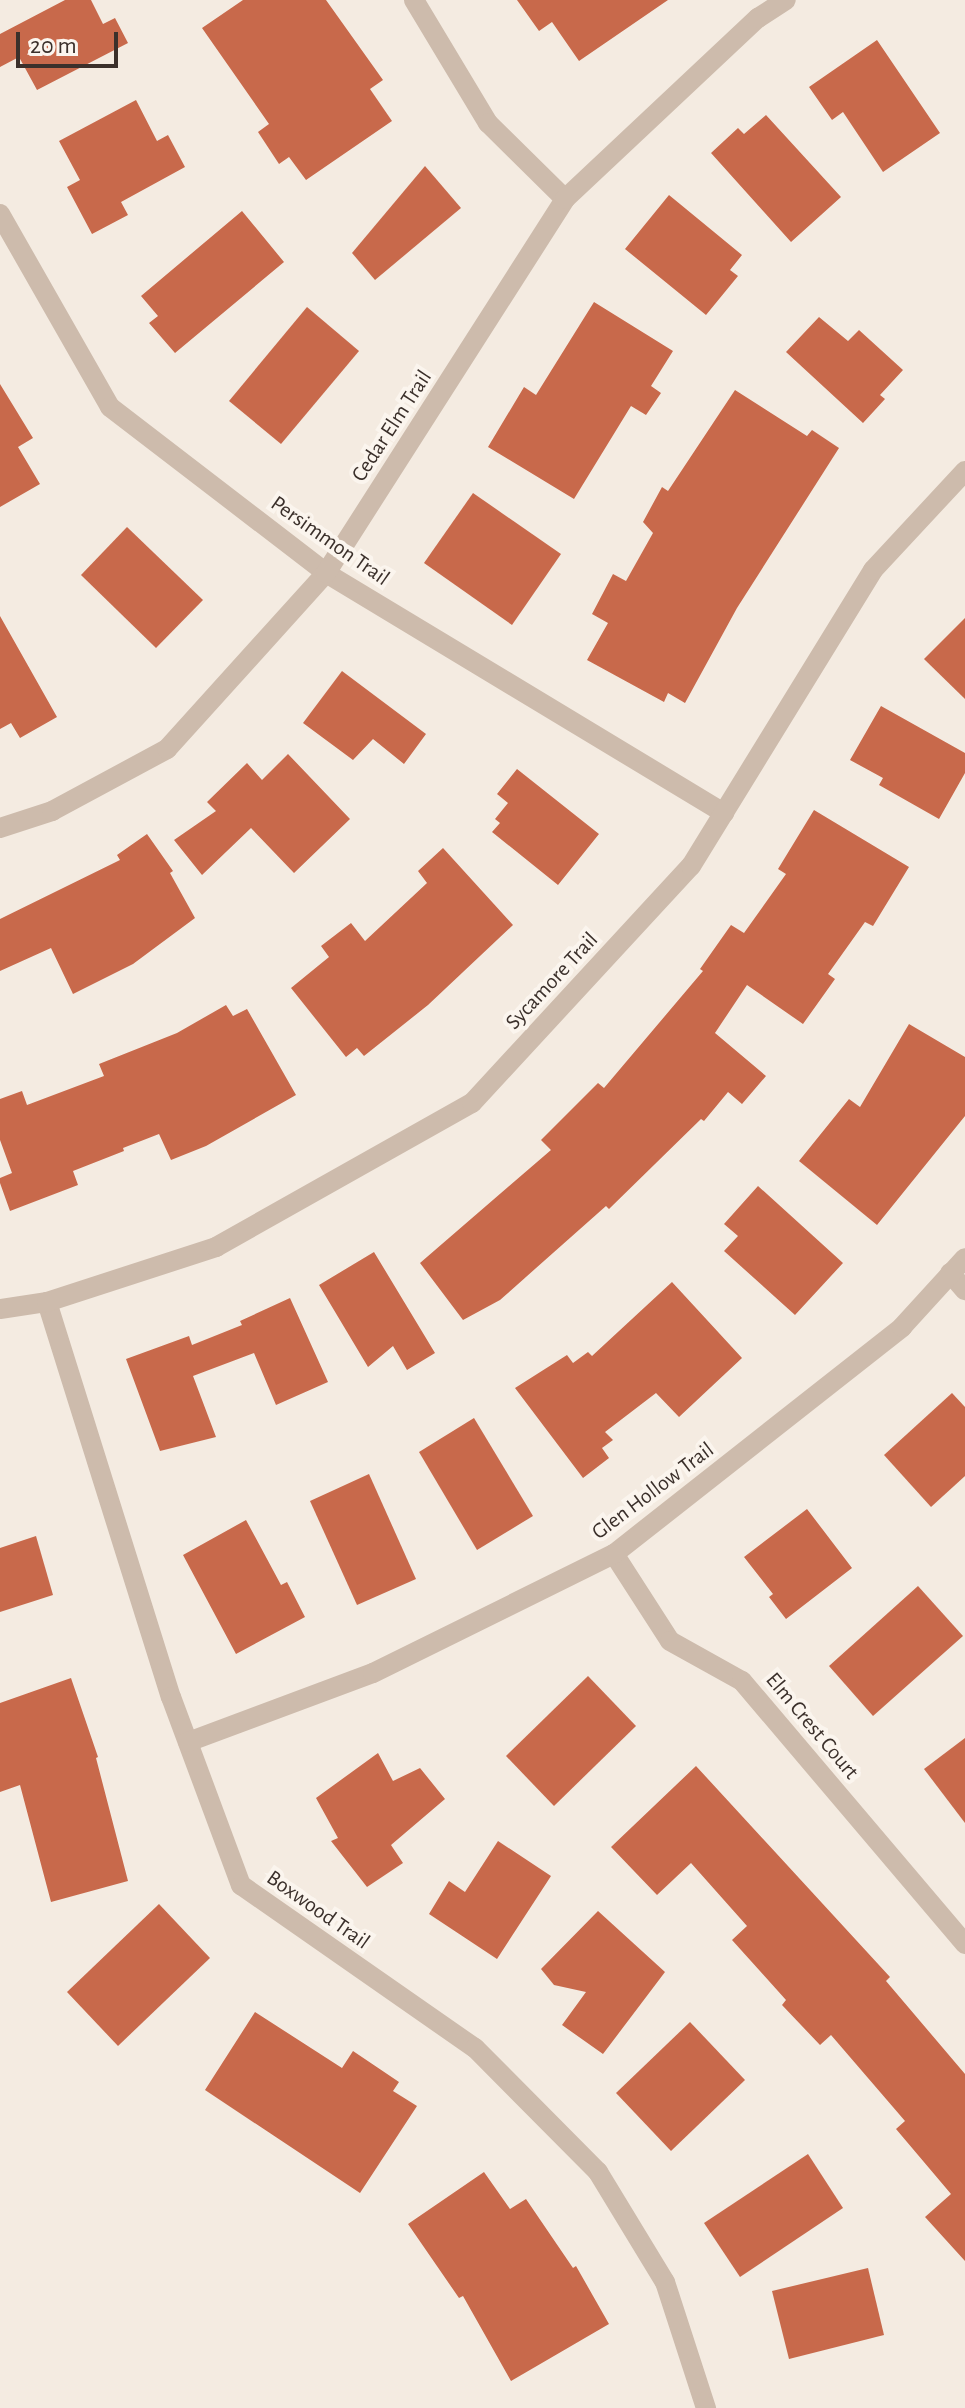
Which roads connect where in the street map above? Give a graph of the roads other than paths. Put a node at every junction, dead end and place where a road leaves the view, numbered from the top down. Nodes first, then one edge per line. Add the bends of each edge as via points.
1 (414, 0) edge
2 (786, 0) edge
3 (565, 199) junction
4 (0, 214) edge
5 (965, 471) edge
6 (326, 573) junction
7 (724, 813) junction
8 (0, 828) edge
9 (965, 1258) edge
10 (950, 1273) junction
11 (965, 1290) edge
12 (47, 1302) junction
13 (0, 1309) edge
14 (614, 1554) junction
15 (188, 1742) junction
16 (965, 1944) edge
17 (706, 2408) edge

1 - 3 street via 488,123
2 - 3 street, Cedar Elm Trail via 758,18
3 - 6 street, Cedar Elm Trail
4 - 6 street, Persimmon Trail via 110,407
5 - 7 street, Sycamore Trail via 873,570
6 - 7 street, Persimmon Trail
6 - 8 street, Cedar Elm Trail via 167,749 52,811
7 - 12 street, Sycamore Trail via 691,866 472,1103 216,1247
9 - 10 street, Glen Hollow Trail
10 - 11 street
10 - 14 street, Glen Hollow Trail via 902,1327
12 - 13 street, Sycamore Trail
12 - 15 street, Boxwood Trail
14 - 15 street, Glen Hollow Trail via 373,1673
14 - 16 street, Elm Crest Court via 670,1641 742,1681
15 - 17 street, Boxwood Trail via 241,1885 475,2048 598,2172 665,2282

